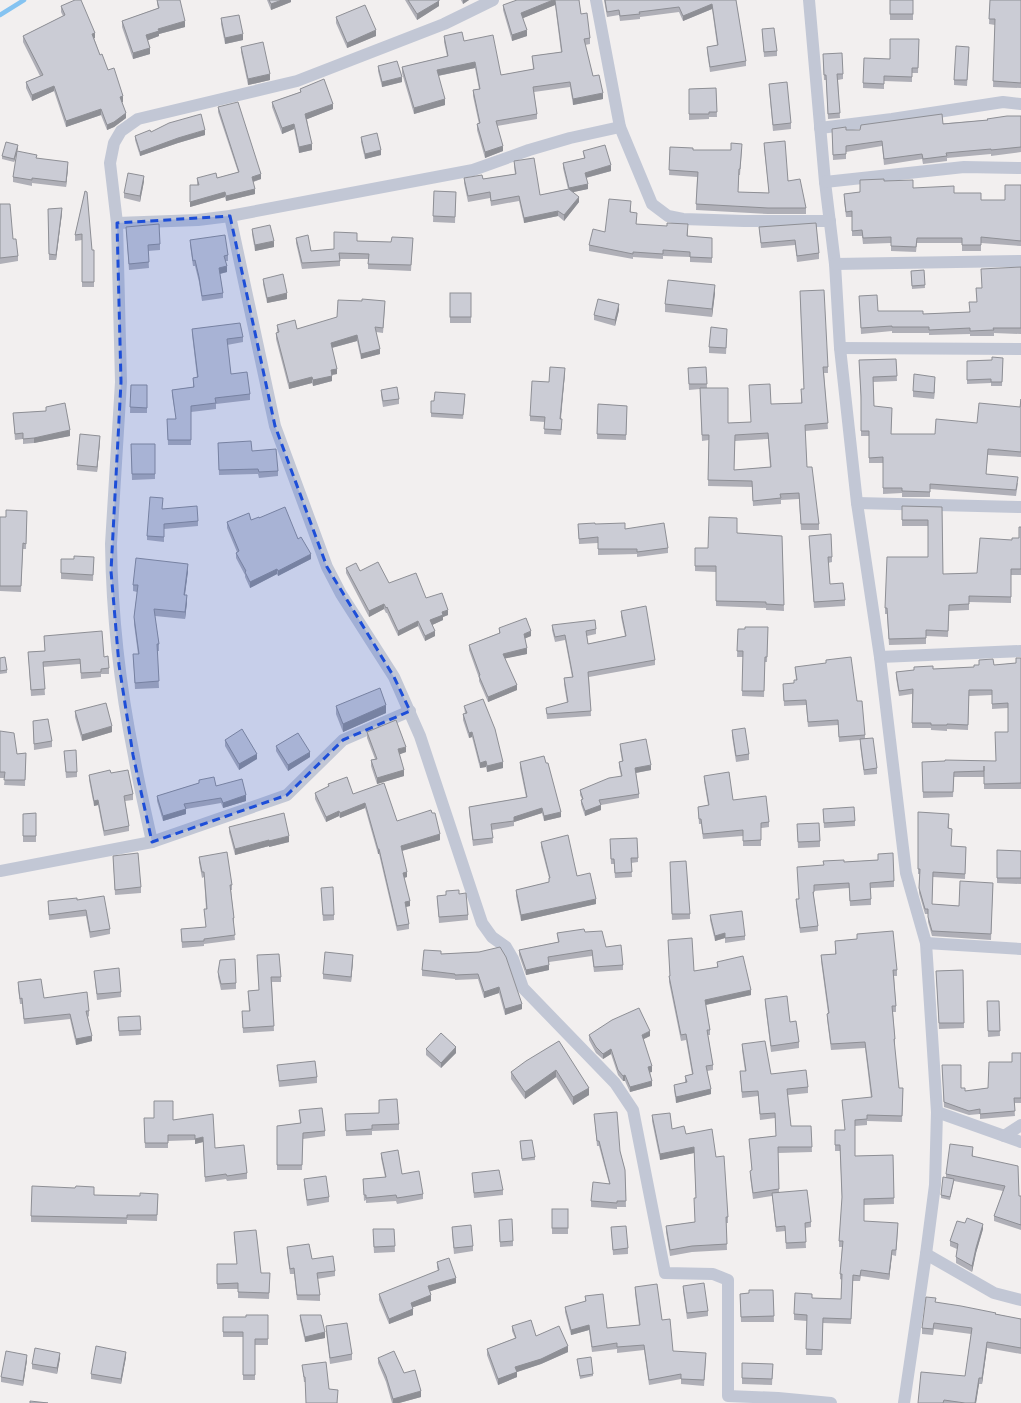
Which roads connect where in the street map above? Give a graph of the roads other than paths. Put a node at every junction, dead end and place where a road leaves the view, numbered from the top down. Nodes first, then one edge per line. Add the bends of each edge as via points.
1 (493, 0) edge
2 (596, 0) edge
3 (809, 0) edge
4 (1021, 104) edge
5 (620, 127) junction
6 (820, 128) junction
7 (1021, 168) edge
8 (824, 182) junction
9 (230, 216) junction
10 (830, 221) junction
11 (117, 224) junction
12 (1021, 261) edge
13 (835, 264) junction
14 (840, 348) junction
15 (1021, 349) edge
16 (856, 503) junction
17 (1021, 507) edge
18 (1021, 651) edge
19 (880, 657) junction
20 (410, 711) junction
21 (152, 842) junction
22 (0, 871) edge
23 (926, 943) junction
24 (1021, 949) edge
25 (937, 1112) junction
26 (1021, 1125) edge
27 (1004, 1136) junction
28 (1021, 1142) edge
29 (926, 1254) junction
30 (1021, 1300) edge
31 (831, 1403) edge
32 (904, 1403) edge

1 - 11 street via 444,24 297,81 138,119 121,131 114,143 110,163
2 - 5 street
3 - 6 street
4 - 6 street via 1003,102
5 - 9 street via 570,138 473,170
5 - 10 street via 652,204 668,216 744,221
6 - 8 street
7 - 8 street via 964,167
8 - 10 street
9 - 11 street
9 - 20 street via 275,426 327,567 394,677
10 - 13 street
11 - 21 street via 121,382 111,571 119,665 133,755
12 - 13 street
13 - 14 street
14 - 15 street
14 - 16 street
16 - 17 street
16 - 19 street
18 - 19 street
19 - 23 street via 906,873
20 - 21 street via 343,740 287,795
20 - 31 street via 482,923 492,937 506,947 523,988 615,1083 633,1110 665,1273 713,1274 728,1280 728,1396
21 - 22 street
23 - 24 street
23 - 25 street
25 - 27 street
25 - 29 street via 935,1185
26 - 27 street
27 - 28 street
29 - 30 street via 994,1293
29 - 32 street

